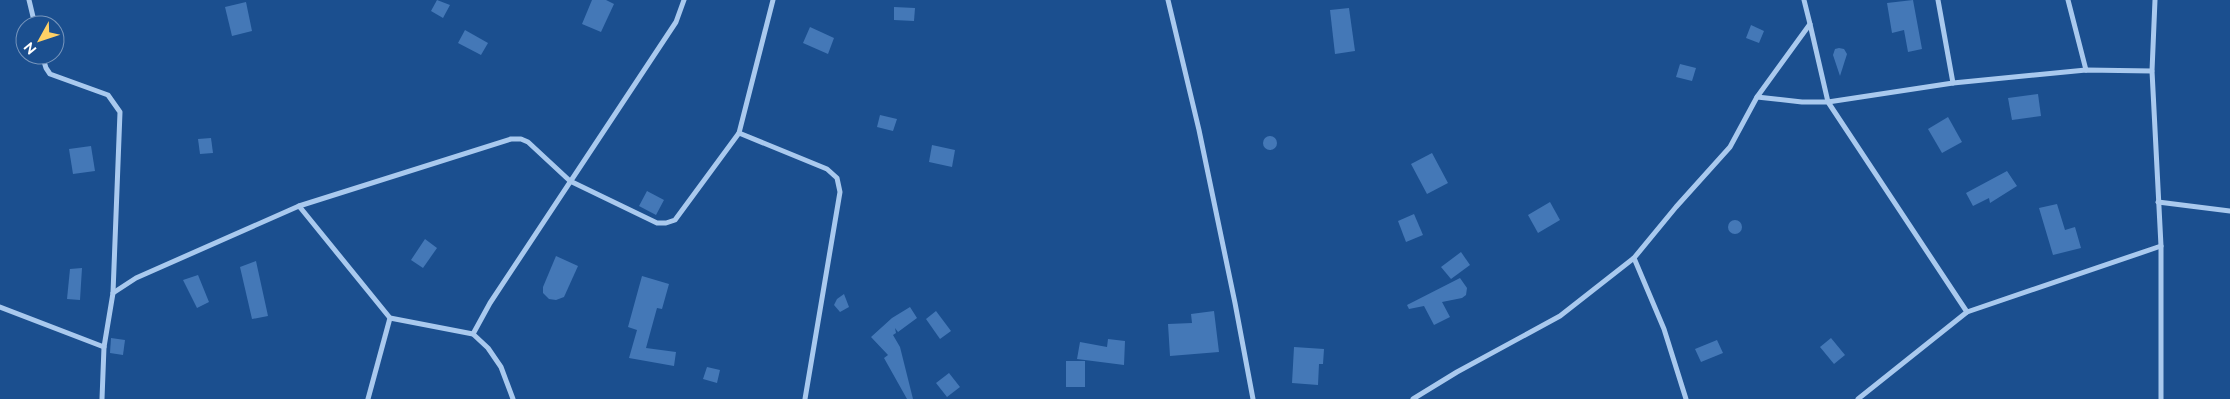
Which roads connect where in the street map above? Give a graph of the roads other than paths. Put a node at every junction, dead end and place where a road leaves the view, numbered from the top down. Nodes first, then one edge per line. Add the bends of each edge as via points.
1 (28, 0) edge
2 (684, 0) edge
3 (774, 0) edge
4 (1168, 0) edge
5 (1804, 0) edge
6 (1938, 0) edge
7 (2068, 0) edge
8 (2155, 0) edge
9 (32, 15) edge
10 (1810, 24) junction
11 (45, 65) edge
12 (2086, 70) junction
13 (2152, 71) junction
14 (1953, 83) junction
15 (1758, 97) junction
16 (1828, 102) junction
17 (739, 133) junction
18 (570, 181) junction
19 (2158, 202) junction
20 (299, 206) junction
21 (2230, 212) edge
22 (2162, 246) junction
23 (1634, 258) junction
24 (113, 293) junction
25 (0, 308) edge
26 (1967, 312) junction
27 (390, 318) junction
28 (473, 334) junction
29 (104, 347) junction
30 (102, 399) edge
31 (368, 399) edge
32 (513, 399) edge
33 (805, 399) edge
34 (1253, 399) edge
35 (1413, 399) edge
36 (1686, 399) edge
37 (1858, 399) edge
38 (2161, 399) edge

1 - 9 street
2 - 18 street via 676,22
3 - 17 street
4 - 34 street via 1201,139
5 - 10 street
6 - 14 street
7 - 12 street
8 - 13 street
10 - 15 street
10 - 16 street
11 - 24 street via 50,74 108,95 120,112
12 - 13 street
12 - 14 street
13 - 19 street
14 - 16 street
15 - 16 street
15 - 23 street via 1730,147
16 - 26 street
17 - 18 street via 674,220 666,223 657,223
17 - 33 street via 827,169 837,178 840,192
18 - 20 street via 528,142 511,139
18 - 28 street
19 - 21 street
19 - 22 street
20 - 24 street via 144,274
20 - 27 street
22 - 26 street
22 - 38 street
23 - 35 street via 1560,316
23 - 36 street via 1664,329
24 - 29 street
25 - 29 street
26 - 37 street
27 - 28 street
27 - 31 street
28 - 32 street via 501,367
29 - 30 street

